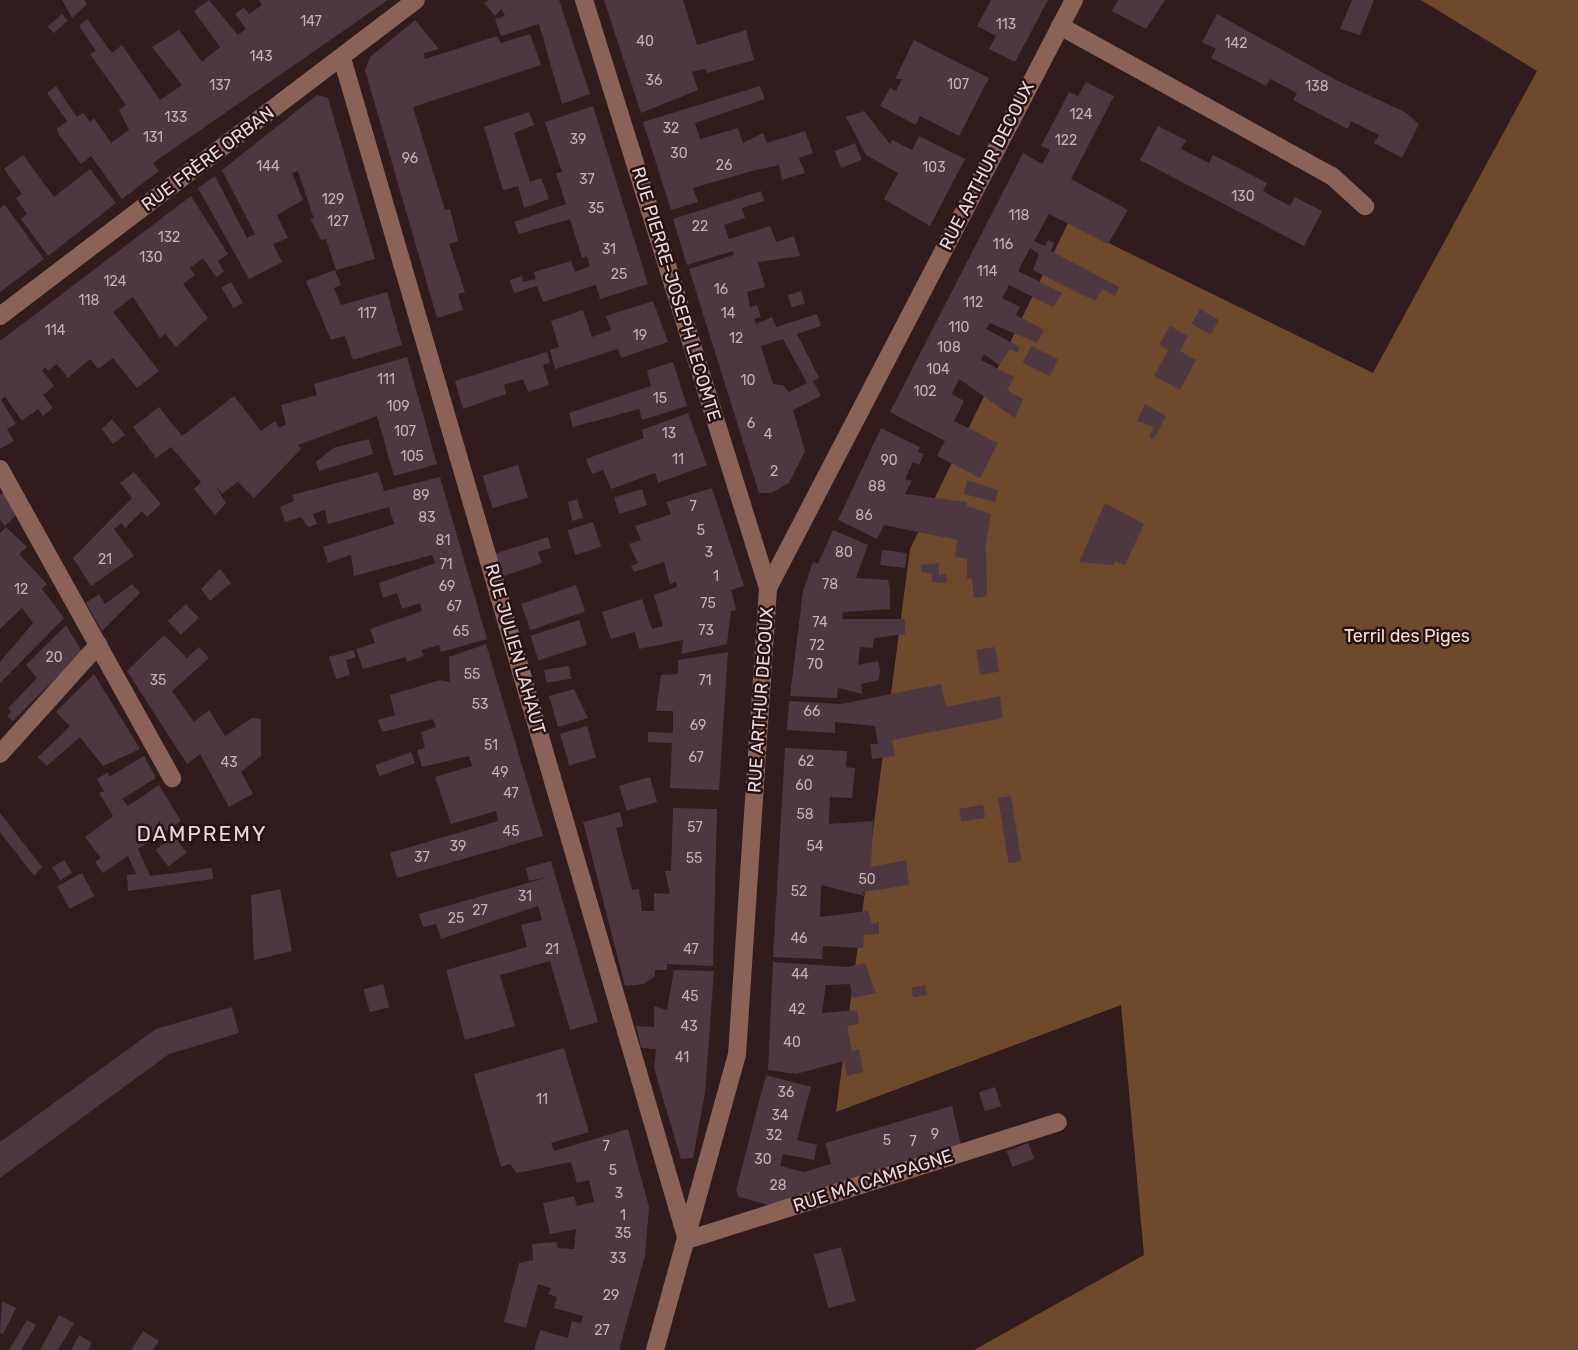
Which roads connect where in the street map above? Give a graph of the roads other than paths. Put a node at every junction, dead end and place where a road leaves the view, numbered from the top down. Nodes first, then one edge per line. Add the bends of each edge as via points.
1 (416, 0) edge
2 (584, 0) edge
3 (1074, 0) edge
4 (1060, 26) junction
5 (342, 58) junction
6 (1365, 206) dead end
7 (0, 317) edge
8 (0, 469) edge
9 (768, 588) junction
10 (98, 645) junction
11 (0, 754) edge
12 (172, 778) dead end
13 (1058, 1122) dead end
14 (687, 1240) junction
15 (655, 1350) edge

1 - 5 street, RUE FRÈRE ORBAN
2 - 9 street, RUE PIERRE-JOSEPH LECOMTE
3 - 4 street, RUE ARTHUR DECOUX
4 - 6 street via 1332,176
4 - 9 street, RUE ARTHUR DECOUX
5 - 7 street, RUE FRÈRE ORBAN
5 - 14 street, RUE JULIEN LAHAUT
8 - 10 street
9 - 14 street, RUE ARTHUR DECOUX via 737,1055
10 - 11 street
10 - 12 street
13 - 14 street, RUE MA CAMPAGNE
14 - 15 street, RUE ARTHUR DECOUX

